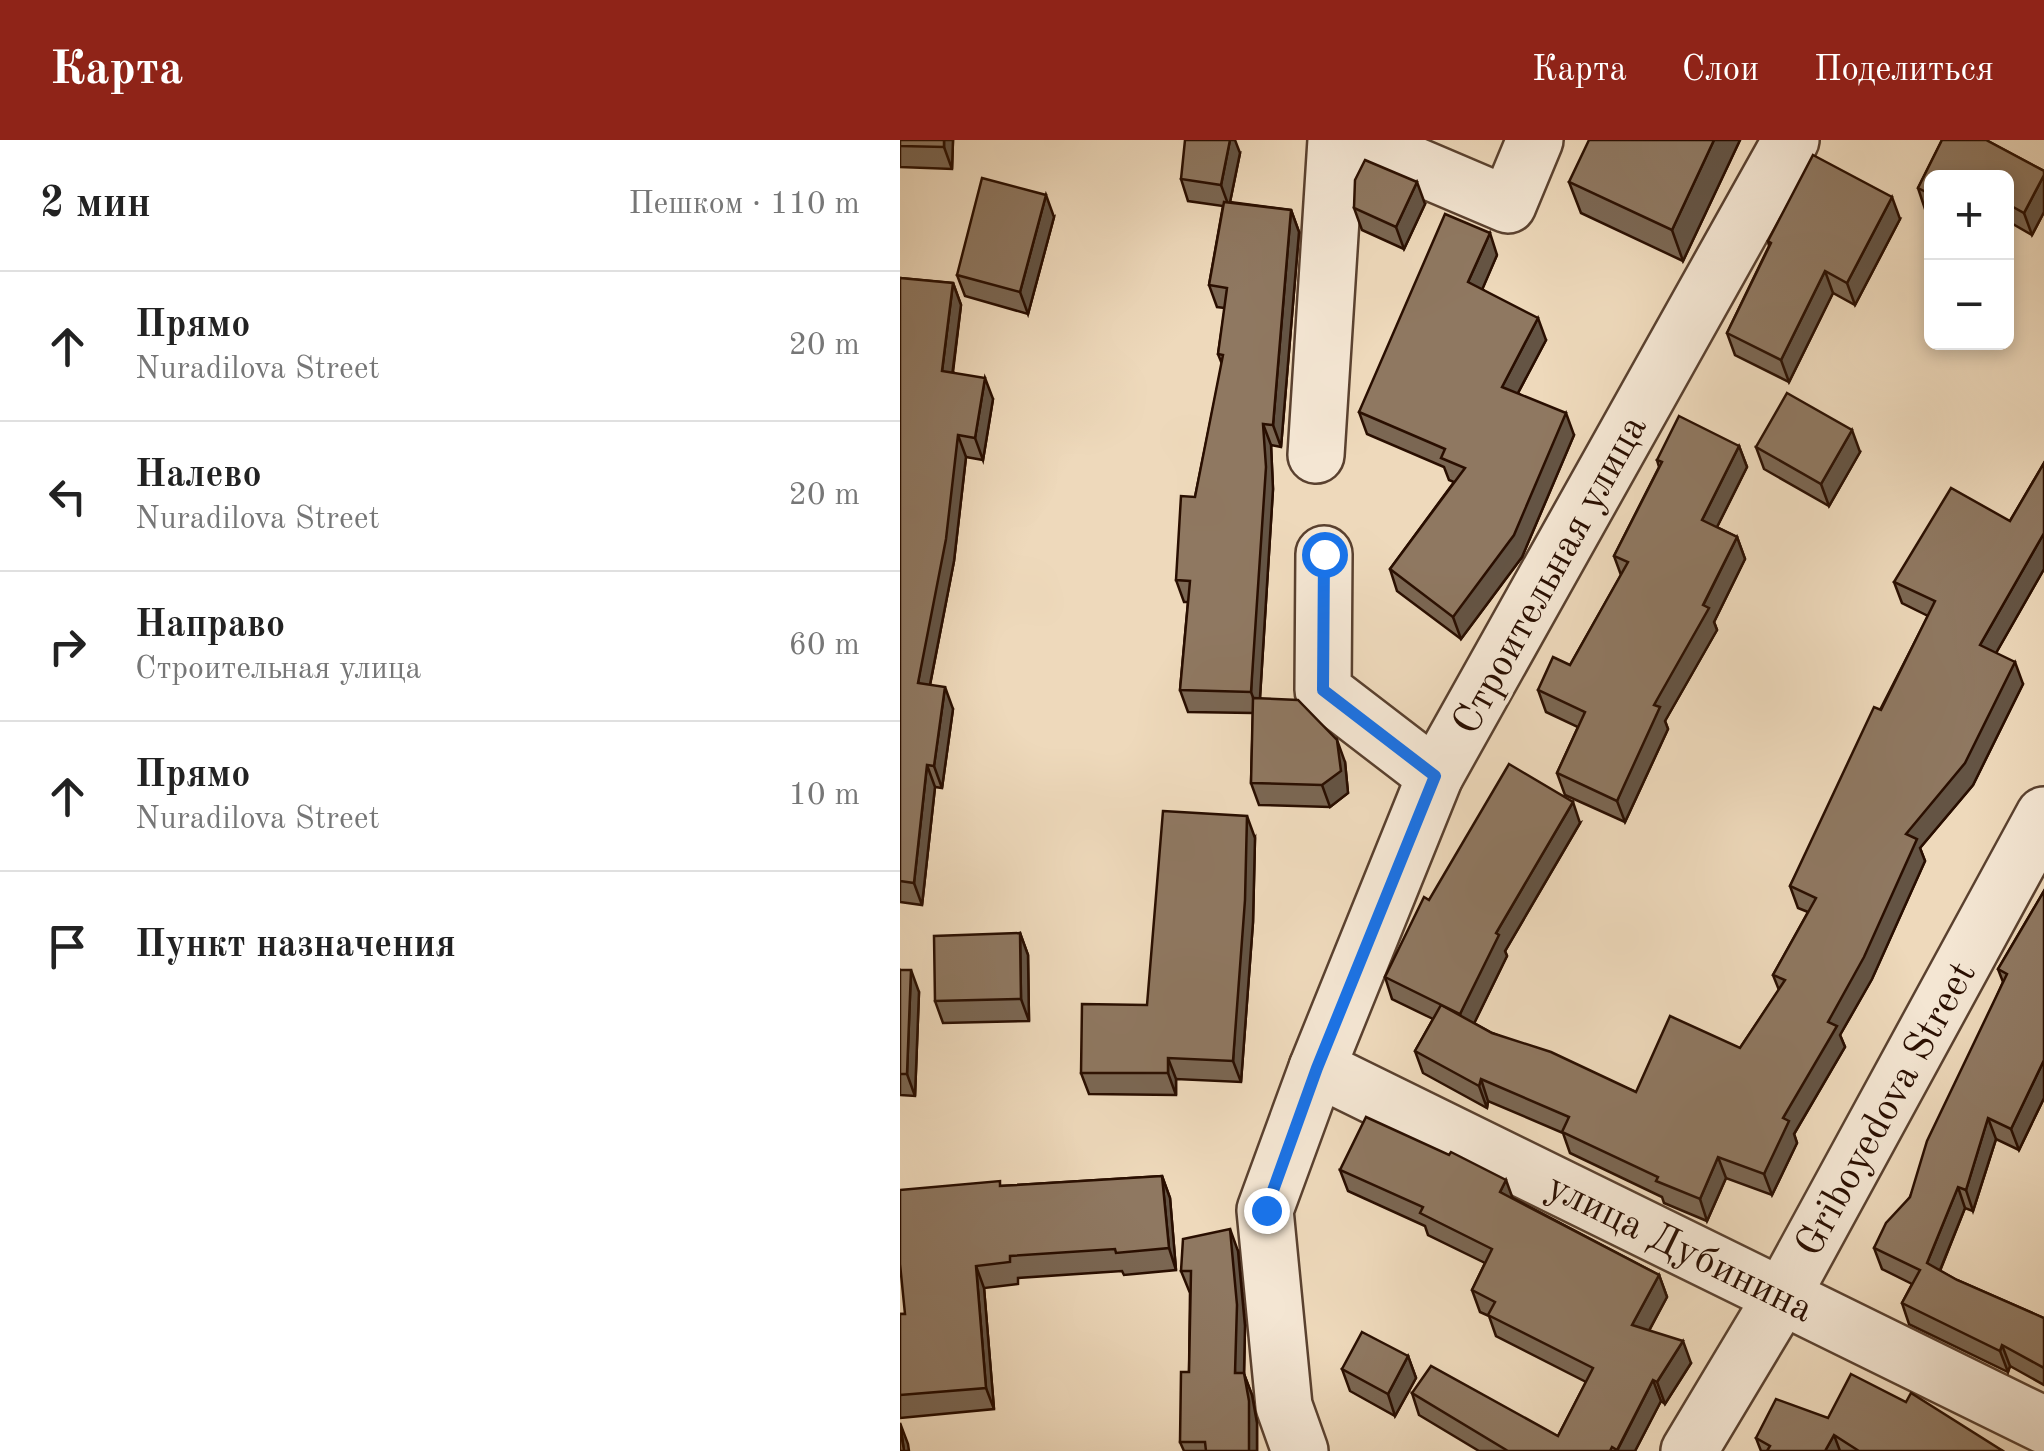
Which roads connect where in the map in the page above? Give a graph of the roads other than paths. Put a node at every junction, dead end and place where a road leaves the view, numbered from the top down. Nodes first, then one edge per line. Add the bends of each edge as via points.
1 (1336, 140) edge
2 (1355, 140) edge
3 (1535, 140) edge
4 (1791, 140) edge
5 (1316, 455) dead end
6 (1324, 554) dead end
7 (1435, 776) junction
8 (2044, 815) edge
9 (1317, 1068) junction
10 (1782, 1296) junction
11 (2044, 1425) edge
12 (1300, 1451) edge
13 (1690, 1451) edge

1 - 5 street
2 - 3 street via 1508,205
4 - 7 street, Строительная улица
6 - 7 street via 1323,690
7 - 9 street, Строительная улица
8 - 10 street, Griboyedova Street
9 - 10 street, улица Дубинина
9 - 12 street, Строительная улица via 1266,1210 1284,1406
10 - 11 street, улица Дубинина
10 - 13 street, Griboyedova Street

